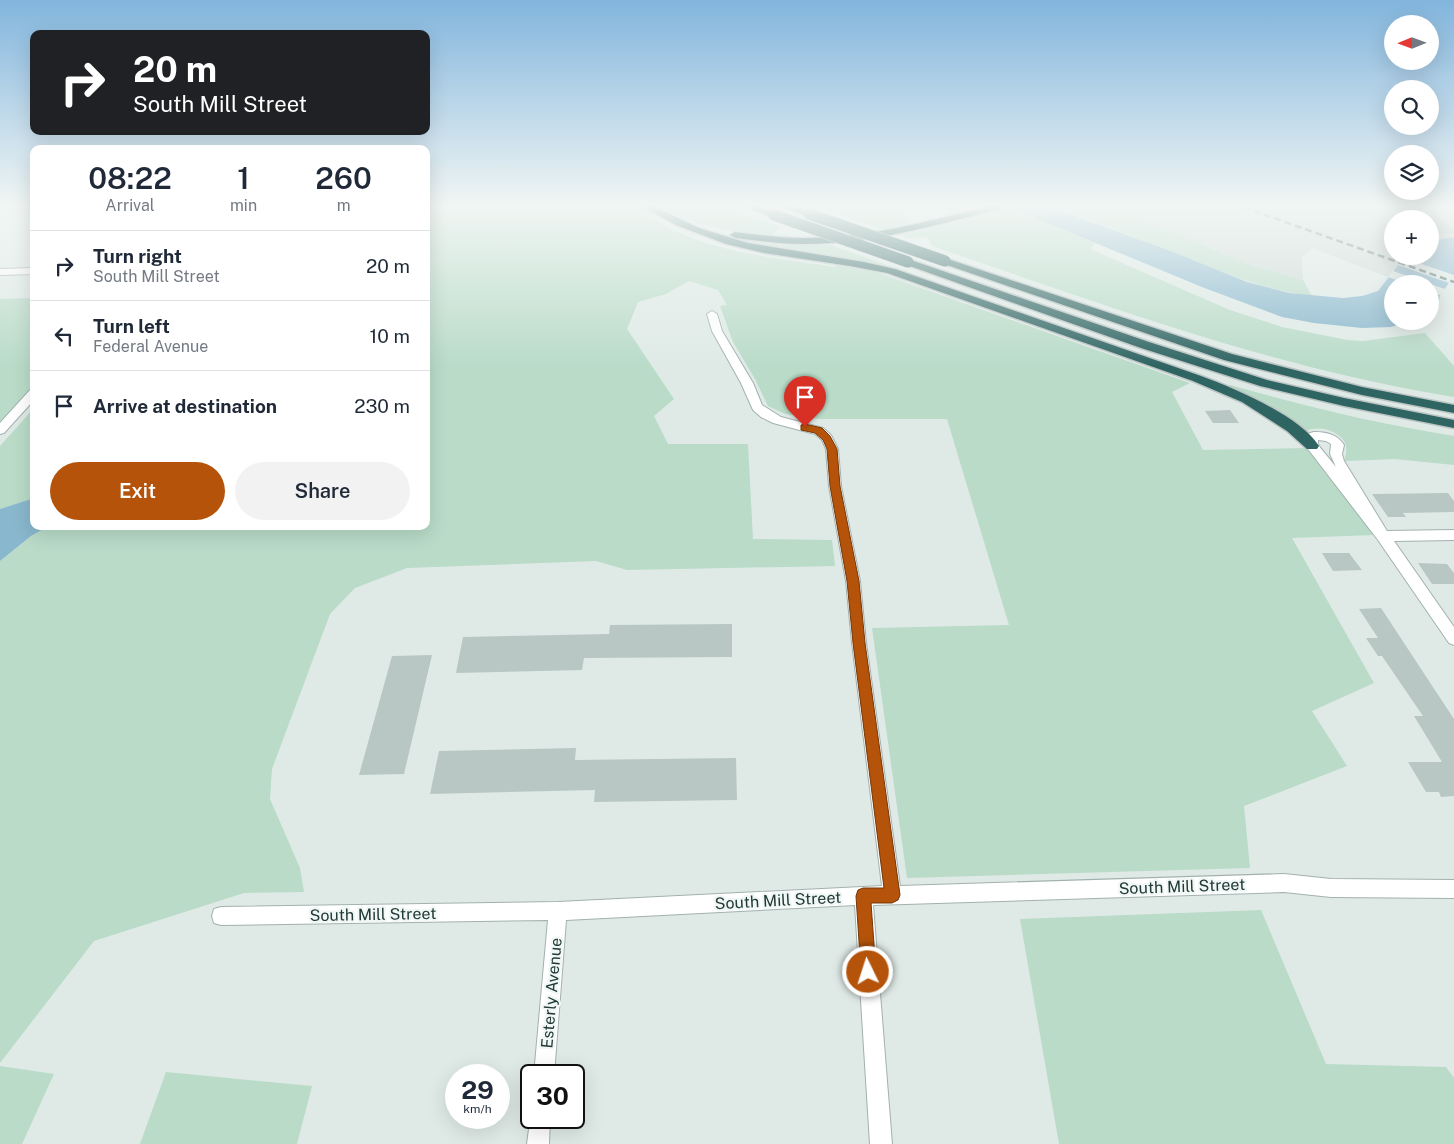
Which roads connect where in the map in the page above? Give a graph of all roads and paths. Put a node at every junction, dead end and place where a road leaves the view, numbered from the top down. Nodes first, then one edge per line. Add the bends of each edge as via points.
1 (832, 260) edge
2 (903, 260) edge
3 (943, 260) edge
4 (30, 271) edge
5 (0, 272) edge
6 (712, 314) dead end
7 (30, 398) edge
8 (1454, 409) edge
9 (1454, 424) edge
10 (0, 430) edge
11 (1312, 446) junction
12 (1383, 536) junction
13 (1454, 536) edge
14 (1454, 639) edge
15 (1454, 889) edge
16 (892, 895) junction
17 (863, 896) junction
18 (558, 911) junction
19 (221, 916) dead end
20 (545, 1064) edge
21 (539, 1129) edge
22 (538, 1144) edge
23 (881, 1144) edge

1 - 11 highway via 871,266 946,290 1243,397 1283,419
2 - 9 highway, bridge via 1264,383
3 - 8 highway, bridge via 1228,358 1362,392
4 - 5 street
6 - 16 street via 717,331 748,383 757,408 777,420 819,431 832,449 835,486 853,581
7 - 10 street
11 - 12 street
11 - 12 street via 1312,438 1320,435 1332,438 1338,444 1338,461
12 - 13 street
12 - 14 street
15 - 16 street, South Mill Street via 1330,888 1284,883
16 - 17 street, South Mill Street
17 - 18 street, South Mill Street
17 - 23 street
18 - 19 street, South Mill Street
18 - 20 street, Esterly Avenue
21 - 22 street

